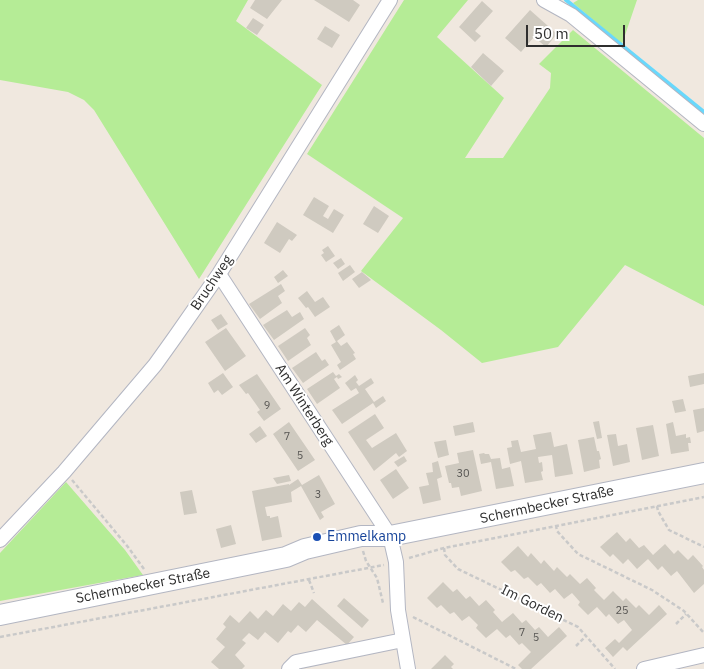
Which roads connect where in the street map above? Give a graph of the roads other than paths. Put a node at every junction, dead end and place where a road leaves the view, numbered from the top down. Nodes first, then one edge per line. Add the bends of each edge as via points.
1 (390, 0) edge
2 (544, 0) edge
3 (704, 124) edge
4 (219, 274) junction
5 (704, 473) edge
6 (390, 536) junction
7 (0, 540) edge
8 (0, 615) edge
9 (403, 640) junction
10 (704, 655) edge
11 (289, 669) edge
12 (408, 669) edge
13 (644, 669) edge

1 - 4 street, Bruchweg
2 - 3 street via 571,15
4 - 6 street, Am Winterberg
4 - 7 street, Bruchweg via 155,365 64,472
5 - 6 main road, Schermbecker Straße
6 - 8 main road, Schermbecker Straße via 360,536 305,549 286,557
6 - 9 street via 396,562
9 - 11 street via 296,662
9 - 12 street
10 - 13 street

